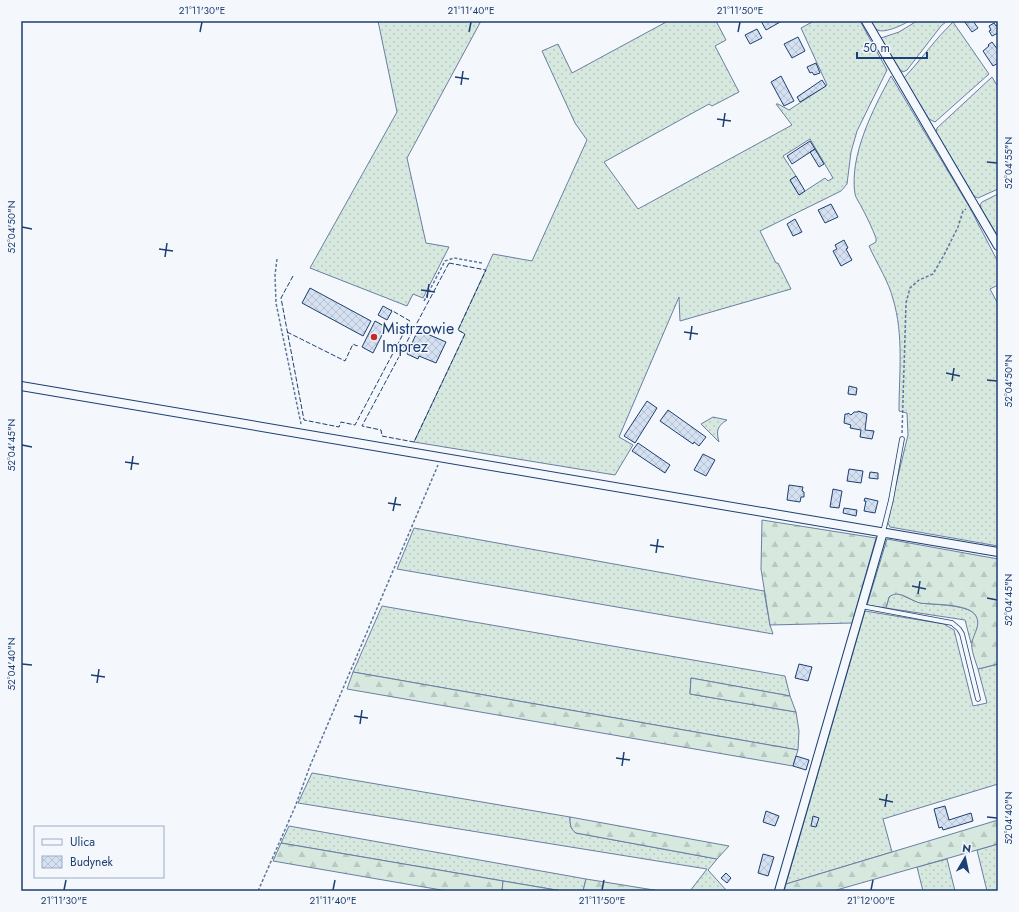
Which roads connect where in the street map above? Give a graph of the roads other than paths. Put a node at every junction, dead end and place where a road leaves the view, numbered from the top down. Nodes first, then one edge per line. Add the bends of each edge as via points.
1 (866, 21) edge
2 (998, 246) edge
3 (21, 386) edge
4 (902, 439) road end
5 (883, 532) junction
6 (998, 552) edge
7 (861, 606) junction
8 (978, 699) dead end
9 (779, 891) edge

1 - 2 street
3 - 5 street
4 - 5 lane
5 - 6 street
5 - 7 street
7 - 8 lane via 952,623 959,628
7 - 9 street

